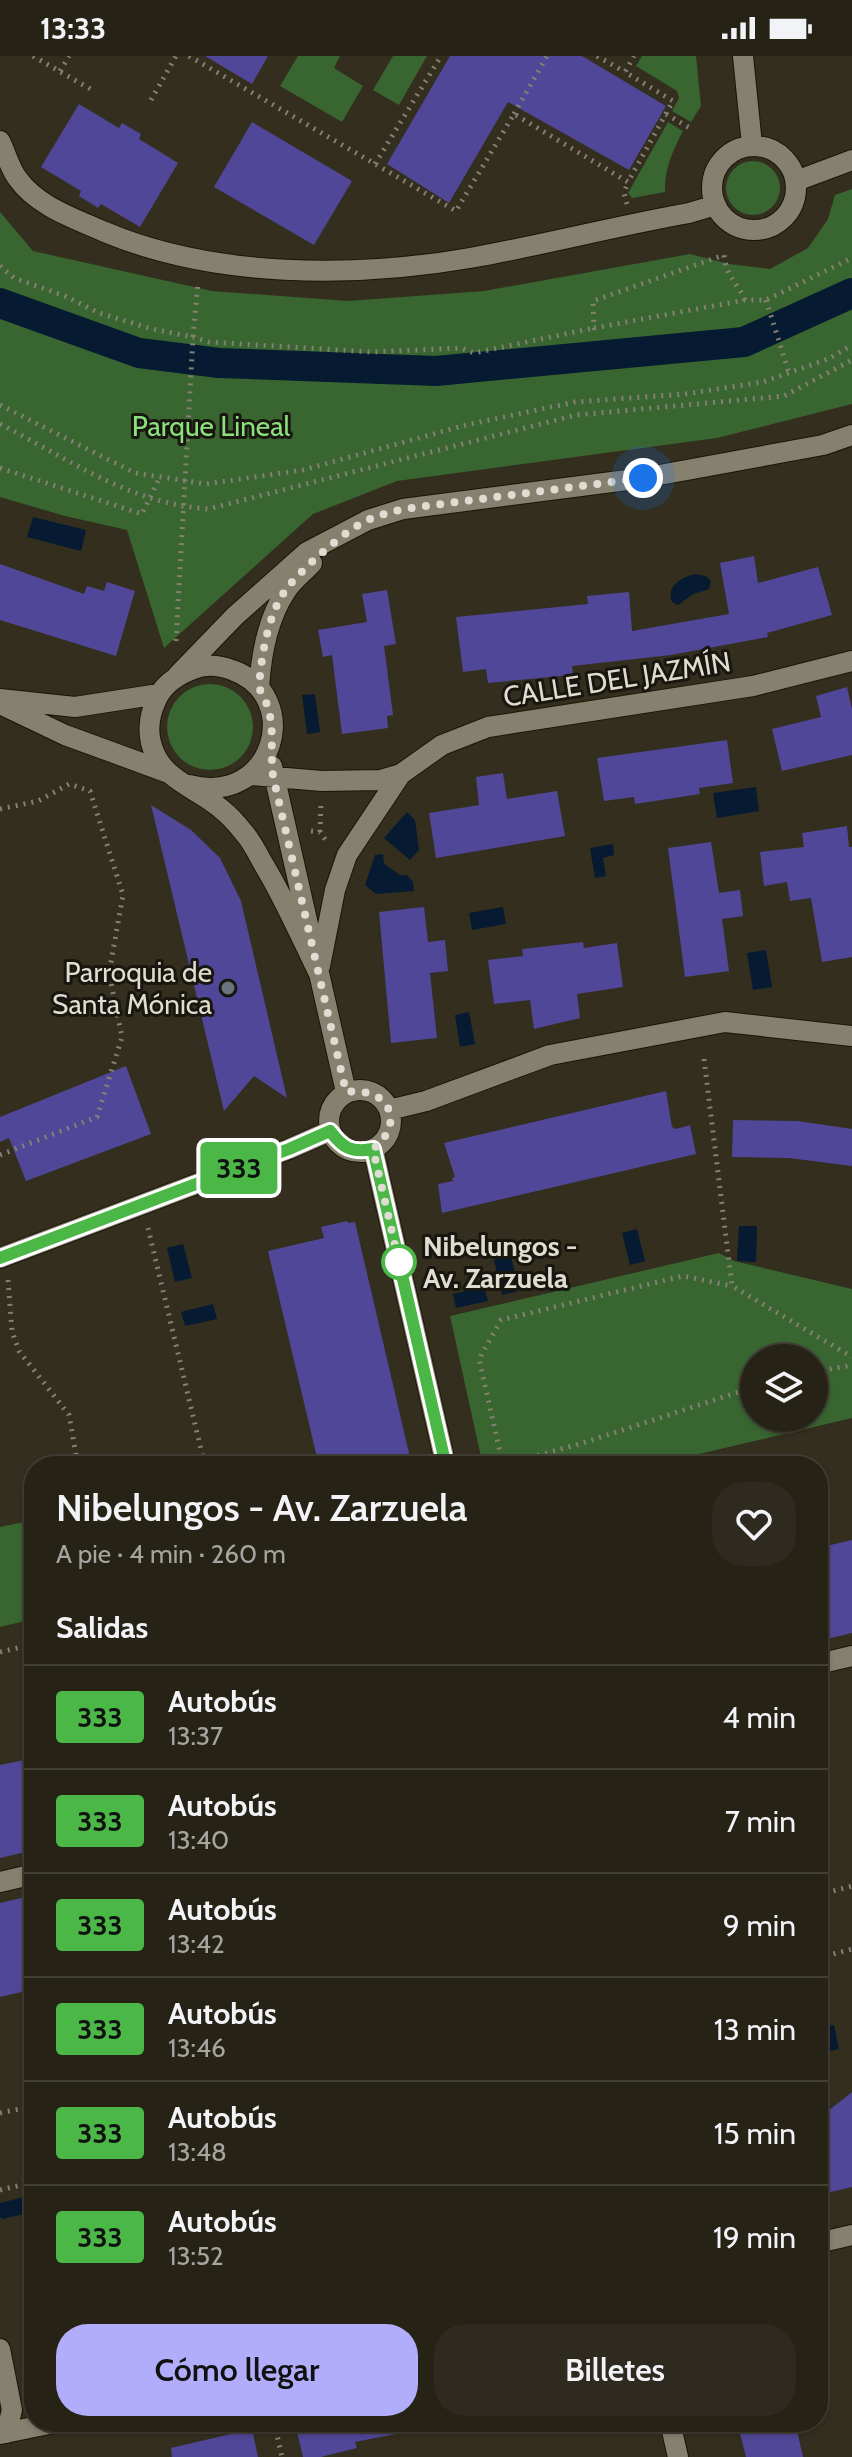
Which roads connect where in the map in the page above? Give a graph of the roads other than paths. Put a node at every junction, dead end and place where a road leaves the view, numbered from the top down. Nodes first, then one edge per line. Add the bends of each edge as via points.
1 (743, 56) edge
2 (0, 141) edge
3 (752, 145) junction
4 (852, 160) edge
5 (796, 181) junction
6 (716, 205) junction
7 (852, 435) edge
8 (342, 536) junction
9 (852, 661) edge
10 (177, 676) junction
11 (259, 688) junction
12 (159, 694) junction
13 (0, 702) edge
14 (270, 746) junction
15 (168, 772) junction
16 (401, 774) junction
17 (251, 775) junction
18 (273, 776) junction
19 (189, 785) junction
20 (319, 974) junction
21 (852, 1036) edge
22 (346, 1092) junction
23 (389, 1110) junction
24 (330, 1131) junction
25 (373, 1149) junction
26 (0, 1258) edge
27 (444, 1456) edge
28 (852, 1656) edge
29 (828, 1662) edge
30 (24, 1876) edge
31 (0, 1882) edge
32 (852, 2235) edge
33 (828, 2241) edge
34 (0, 2349) edge
35 (24, 2429) edge
36 (672, 2432) edge
37 (3, 2434) edge
38 (678, 2457) edge

1 - 3 street
2 - 6 street via 18,180 63,214 160,251 253,267 337,270 469,258
3 - 5 street via 781,154
3 - 6 street via 733,151 718,166 712,185
4 - 5 street
5 - 6 street via 787,214 758,230 741,228
7 - 8 street via 643,478 403,509 368,520
8 - 10 street via 307,552
8 - 11 street via 287,588 276,609
9 - 16 street, CALLE DEL JAZMÍN via 753,686 488,727 442,745
10 - 11 street via 197,667 220,666 241,673
10 - 12 street
11 - 14 street via 273,726
12 - 13 street via 75,707
12 - 15 street via 150,714 149,735 155,756
13 - 15 street via 65,735
14 - 17 street
14 - 18 street, CALLE DEL JAZMÍN
15 - 19 street
16 - 18 street, CALLE DEL JAZMÍN via 380,780 322,781
16 - 20 street, CALLE DEL JAZMÍN via 347,855
17 - 18 street, CALLE DEL JAZMÍN
17 - 19 street via 221,789
18 - 20 street, CALLE DEL JAZMÍN
19 - 20 street, CALLE DEL JAZMÍN via 247,835
20 - 22 street, CALLE DEL JAZMÍN
21 - 23 street via 725,1022 550,1055
22 - 23 street via 364,1089 380,1097
22 - 24 street via 334,1102
23 - 25 street via 385,1139
24 - 25 street via 341,1146 357,1152
24 - 26 street
25 - 27 street
28 - 29 street
30 - 31 street
32 - 33 street
34 - 37 street via 12,2410
35 - 37 street
36 - 38 street

